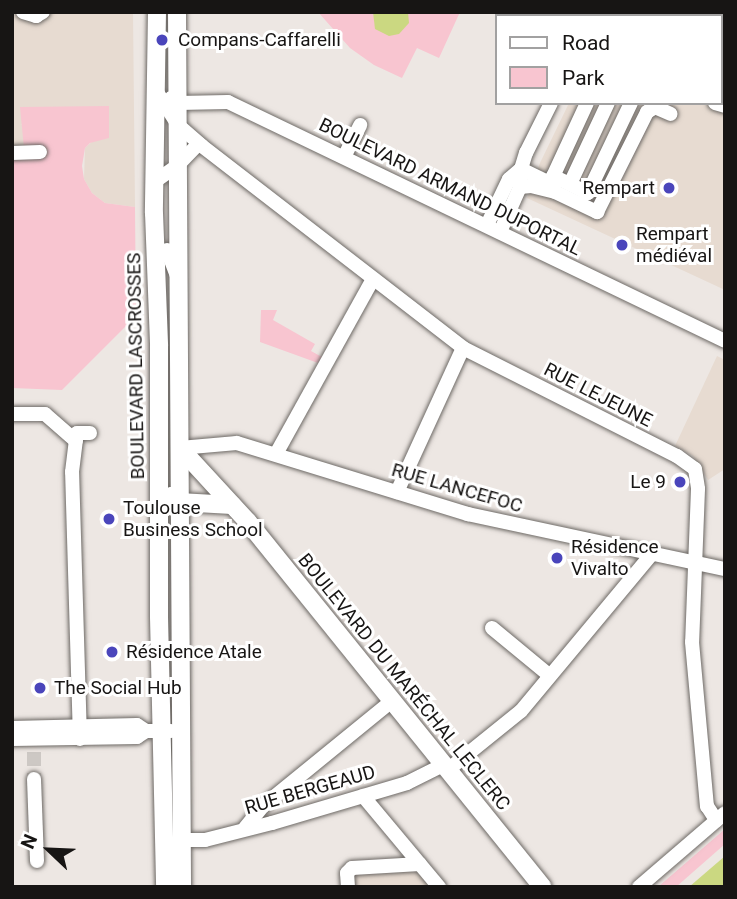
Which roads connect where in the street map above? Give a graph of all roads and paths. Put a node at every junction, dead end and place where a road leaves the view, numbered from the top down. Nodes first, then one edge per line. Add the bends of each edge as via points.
1 (23, 12) edge
2 (43, 12) edge
3 (157, 12) edge
4 (177, 12) edge
5 (155, 88) junction
6 (177, 103) junction
7 (550, 105) edge
8 (586, 105) edge
9 (607, 105) edge
10 (630, 105) edge
11 (671, 114) dead end
12 (178, 125) junction
13 (360, 125) dead end
14 (199, 143) junction
15 (40, 152) dead end
16 (12, 153) edge
17 (344, 157) junction
18 (178, 165) junction
19 (521, 169) junction
20 (154, 183) junction
21 (553, 184) junction
22 (570, 184) junction
23 (520, 187) junction
24 (493, 228) junction
25 (167, 250) dead end
26 (373, 279) junction
27 (179, 286) junction
28 (725, 341) edge
29 (463, 348) junction
30 (12, 414) edge
31 (90, 433) dead end
32 (76, 441) junction
33 (180, 448) junction
34 (276, 454) junction
35 (160, 458) junction
36 (160, 487) junction
37 (397, 492) junction
38 (179, 502) junction
39 (232, 505) junction
40 (652, 555) junction
41 (695, 562) junction
42 (725, 569) edge
43 (492, 628) dead end
44 (549, 675) junction
45 (393, 700) junction
46 (12, 728) edge
47 (153, 731) junction
48 (180, 731) junction
49 (80, 733) junction
50 (12, 739) edge
51 (447, 766) junction
52 (34, 779) tunnel mouth
53 (363, 796) junction
54 (720, 816) edge
55 (245, 828) junction
56 (182, 840) junction
57 (37, 862) dead end
58 (420, 864) junction
59 (165, 887) edge
60 (182, 887) edge
61 (348, 887) edge
62 (439, 887) edge
63 (542, 887) edge
64 (639, 887) edge

1 - 2 street via 30,16
3 - 5 main road, BOULEVARD LASCROSSES
4 - 6 main road
5 - 6 street
5 - 12 street, RUE LEJEUNE
5 - 20 main road, BOULEVARD LASCROSSES
6 - 12 main road
6 - 17 street, BOULEVARD ARMAND DUPORTAL via 228,102
7 - 19 street
8 - 21 street
9 - 22 street
10 - 22 street via 588,193
11 - 21 street via 655,107 647,111 597,212
12 - 14 street, RUE LEJEUNE
12 - 18 main road
13 - 17 street
14 - 18 street
14 - 26 street, RUE LEJEUNE
15 - 16 street
17 - 24 street, BOULEVARD ARMAND DUPORTAL
18 - 20 street
18 - 27 main road
19 - 21 street
19 - 23 street
19 - 24 street via 509,179
20 - 35 main road, BOULEVARD LASCROSSES
21 - 22 street
21 - 23 street
23 - 24 street
24 - 28 street, BOULEVARD ARMAND DUPORTAL
25 - 27 street
26 - 29 street, RUE LEJEUNE
26 - 34 street
27 - 33 main road
29 - 37 street
29 - 41 street, RUE LEJEUNE via 688,462 698,475
30 - 32 street via 45,414
31 - 32 street via 77,433
32 - 49 street via 72,472
33 - 34 street, RUE LANCEFOC via 237,443
33 - 35 main road
33 - 38 main road
33 - 39 main road, BOULEVARD DU MARÉCHAL LECLERC
34 - 37 street, RUE LANCEFOC
35 - 36 main road, BOULEVARD LASCROSSES
36 - 38 main road
36 - 47 main road, BOULEVARD LASCROSSES
37 - 40 street, RUE LANCEFOC via 468,514
38 - 39 main road
38 - 48 main road
39 - 45 main road, BOULEVARD DU MARÉCHAL LECLERC
40 - 41 street, RUE LANCEFOC
40 - 44 street, RUE BERGEAUD
41 - 42 street, RUE LANCEFOC
41 - 54 street, RUE LEJEUNE via 693,669 707,806
43 - 44 street
44 - 51 street, RUE BERGEAUD via 521,710
45 - 51 main road, BOULEVARD DU MARÉCHAL LECLERC
45 - 55 street via 263,806
46 - 49 street
47 - 48 street
47 - 49 street via 137,725
47 - 59 main road, BOULEVARD LASCROSSES
48 - 56 main road
49 - 50 street via 34,745
51 - 53 street, RUE BERGEAUD
51 - 63 main road, BOULEVARD DU MARÉCHAL LECLERC
52 - 57 street
53 - 55 street, RUE BERGEAUD
53 - 58 street
54 - 64 street
55 - 56 street, RUE BERGEAUD via 205,840
56 - 60 main road
58 - 61 street via 352,868 347,873
58 - 62 street

